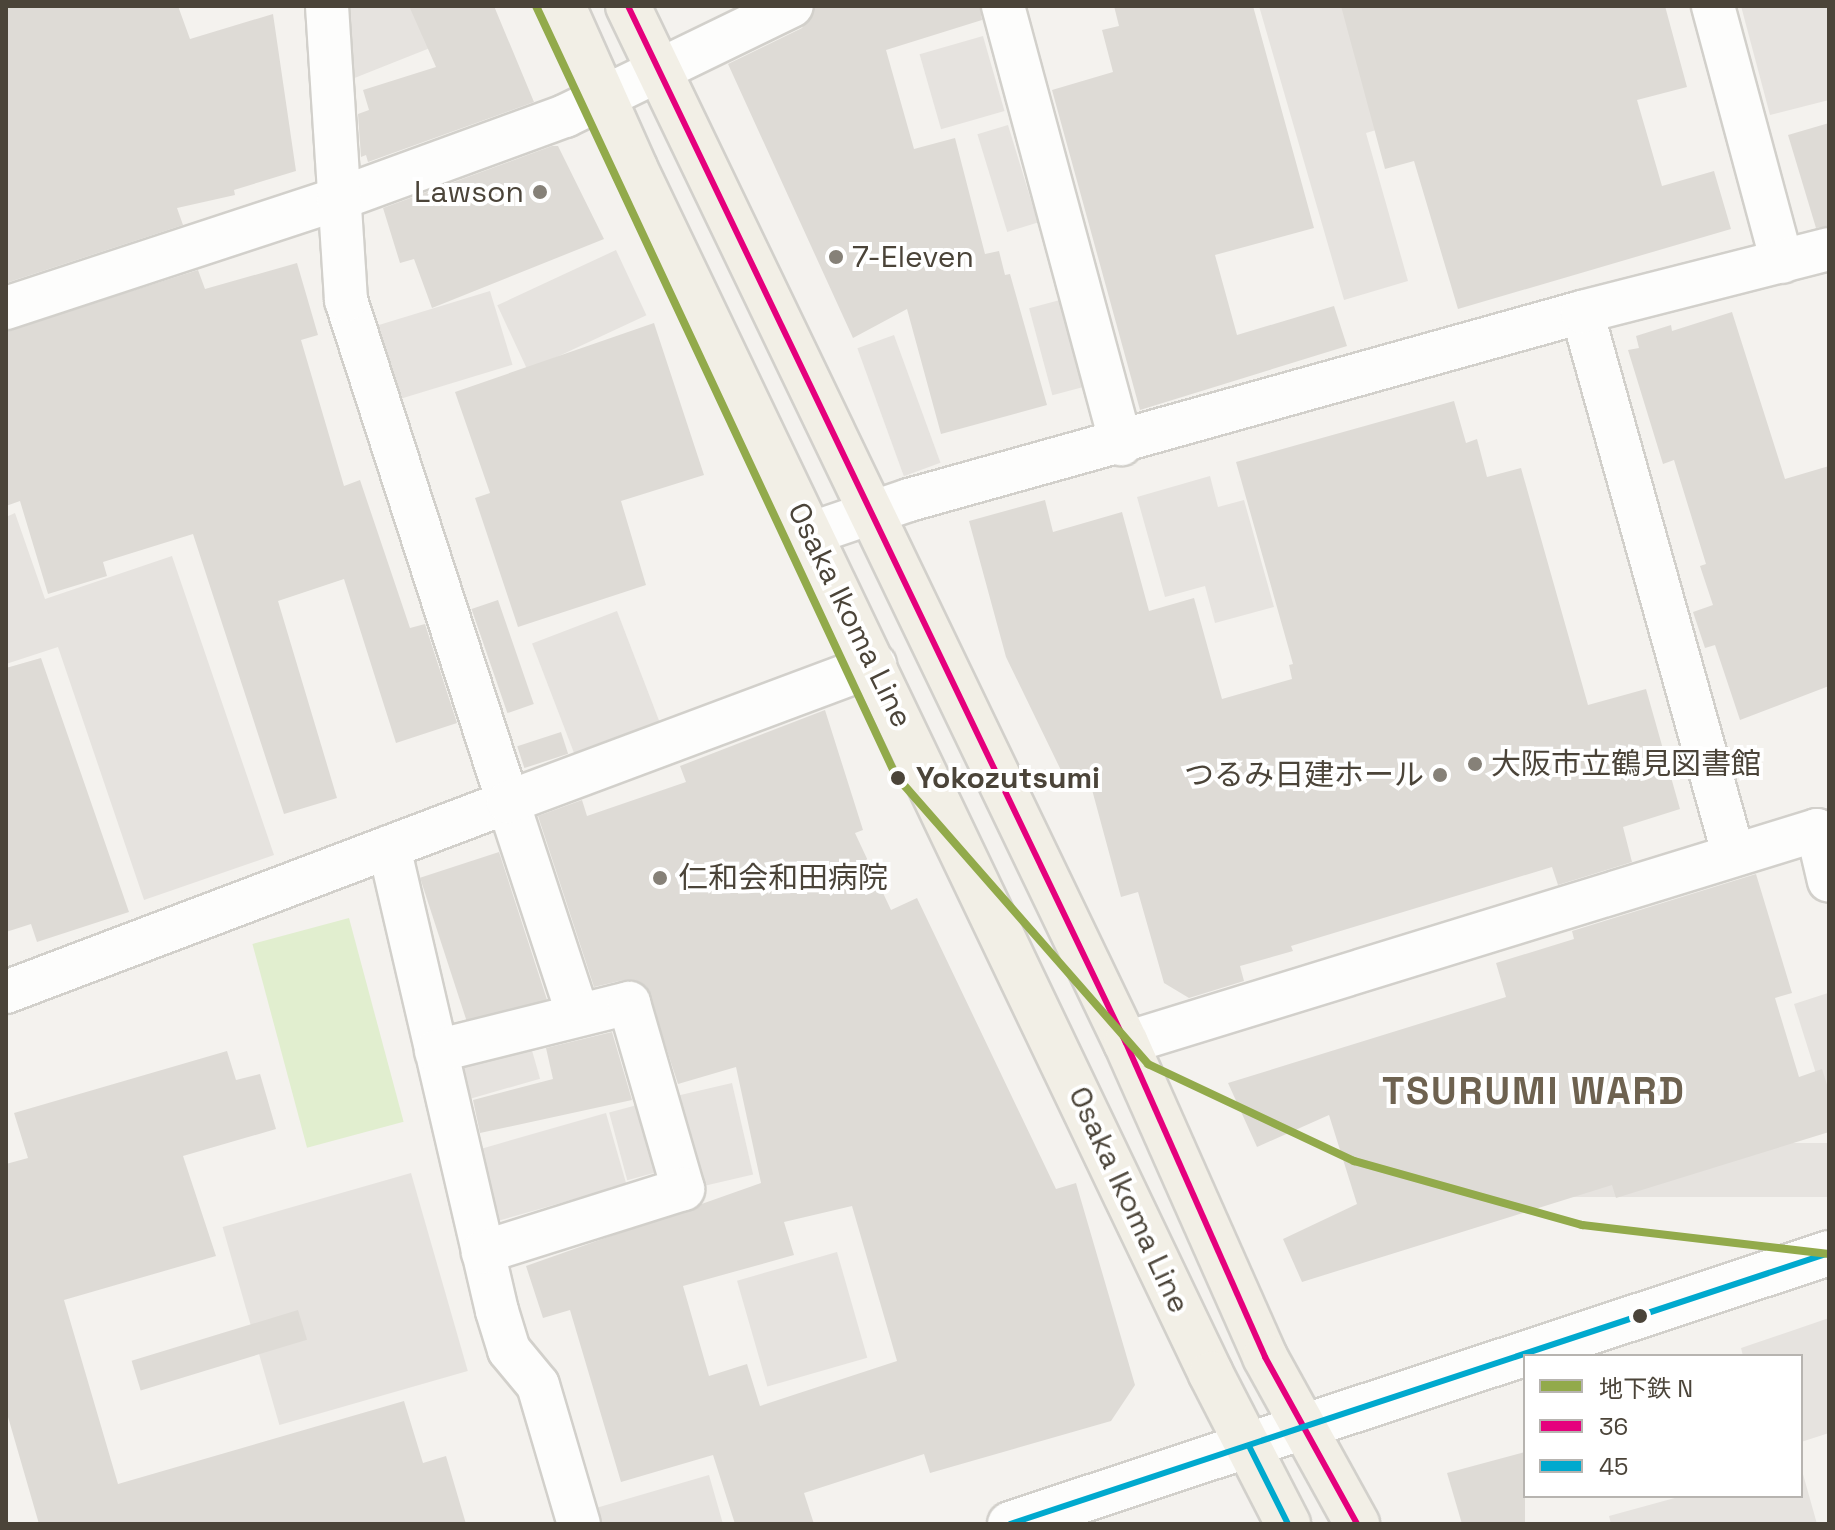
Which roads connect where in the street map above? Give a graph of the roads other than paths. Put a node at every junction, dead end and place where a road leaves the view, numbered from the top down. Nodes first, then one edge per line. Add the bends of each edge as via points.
1 (327, 6) edge
2 (563, 6) edge
3 (628, 6) edge
4 (792, 6) edge
5 (1003, 6) edge
6 (1713, 6) edge
7 (658, 74) junction
8 (607, 99) junction
9 (338, 199) junction
10 (1829, 249) edge
11 (1782, 262) junction
12 (6, 308) edge
13 (1582, 312) junction
14 (1121, 444) junction
15 (870, 514) junction
16 (812, 533) junction
17 (875, 665) junction
18 (508, 802) junction
19 (389, 847) junction
20 (1733, 853) junction
21 (1829, 881) edge
22 (6, 992) edge
23 (577, 1012) junction
24 (1126, 1043) junction
25 (436, 1051) junction
26 (483, 1252) junction
27 (1829, 1253) edge
28 (1527, 1354) edge
29 (1523, 1355) edge
30 (1305, 1428) junction
31 (1249, 1446) junction
32 (579, 1524) edge
33 (1010, 1524) edge
34 (1288, 1524) edge
35 (1357, 1524) edge

1 - 9 street
2 - 8 main road, Osaka Ikoma Line
3 - 7 main road, Osaka Ikoma Line
4 - 7 street
5 - 14 street
6 - 11 street
7 - 8 street
7 - 15 main road, Osaka Ikoma Line
8 - 9 street
8 - 16 main road, Osaka Ikoma Line
9 - 12 street
9 - 18 street via 346,300
10 - 11 street
11 - 13 street
13 - 14 street
13 - 20 street
14 - 15 street
15 - 16 street
15 - 24 main road, Osaka Ikoma Line
16 - 17 main road, Osaka Ikoma Line
17 - 18 street
17 - 31 main road, Osaka Ikoma Line
18 - 19 street
18 - 23 street
19 - 22 street
19 - 25 street
20 - 21 street via 1817,830
20 - 24 street
23 - 25 street
23 - 26 street via 629,1003 683,1189
24 - 30 main road, Osaka Ikoma Line via 1265,1357
25 - 26 street
26 - 32 street via 509,1350 538,1385
27 - 28 street
29 - 30 street
30 - 31 street
30 - 35 main road, Osaka Ikoma Line
31 - 33 street
31 - 34 main road, Osaka Ikoma Line

